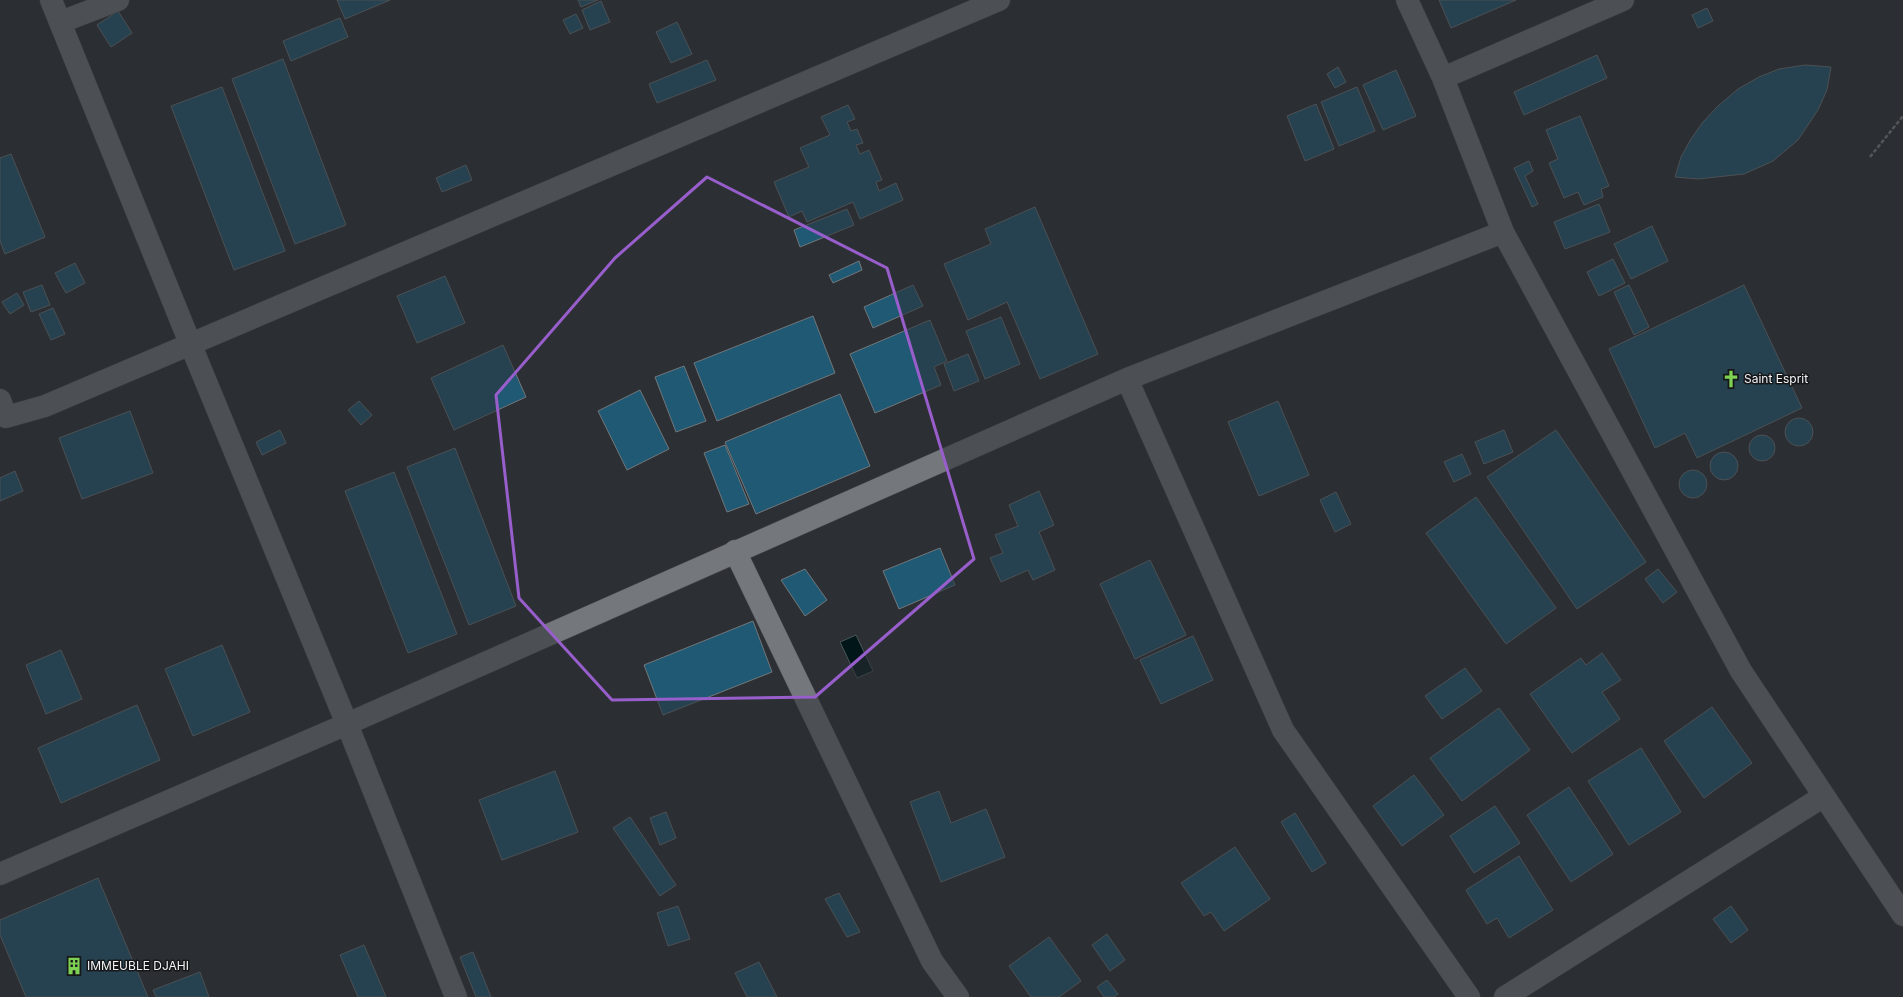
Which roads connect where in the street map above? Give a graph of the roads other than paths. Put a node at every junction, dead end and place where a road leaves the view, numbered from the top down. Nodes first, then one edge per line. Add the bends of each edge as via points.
1 (51, 0) edge
2 (118, 0) edge
3 (999, 0) edge
4 (1408, 0) edge
5 (1623, 0) edge
6 (61, 22) junction
7 (1443, 78) junction
8 (1503, 232) junction
9 (190, 343) junction
10 (1127, 379) junction
11 (2, 412) edge
12 (735, 551) junction
13 (347, 724) junction
14 (1824, 796) junction
15 (0, 874) edge
16 (1903, 915) edge
17 (456, 997) edge
18 (958, 997) edge
19 (1469, 997) edge
20 (1505, 997) edge

1 - 6 street
2 - 6 street
3 - 9 street
4 - 7 street
5 - 7 street
6 - 9 street
7 - 8 street
8 - 10 street
8 - 14 street via 1741,671
9 - 11 street via 45,406
9 - 13 street
10 - 12 street
10 - 19 street via 1283,730
12 - 13 street
12 - 18 street via 932,961
13 - 15 street
13 - 17 street
14 - 16 street
14 - 20 street

